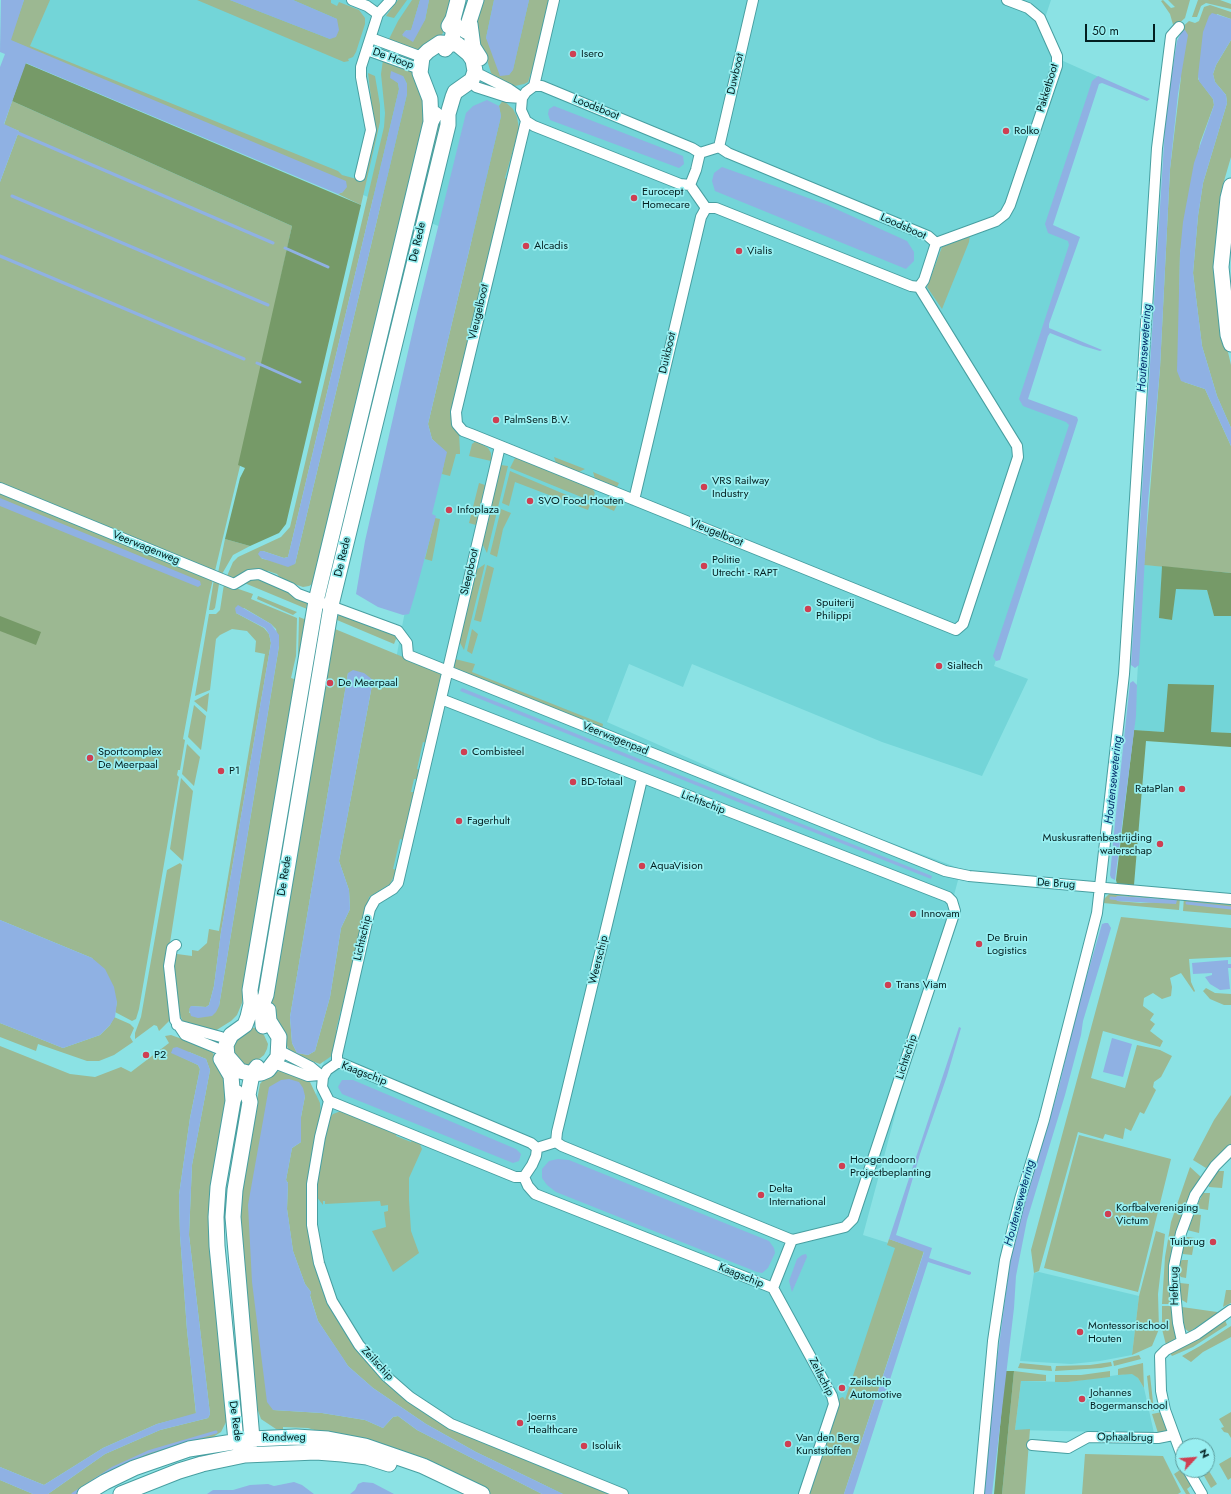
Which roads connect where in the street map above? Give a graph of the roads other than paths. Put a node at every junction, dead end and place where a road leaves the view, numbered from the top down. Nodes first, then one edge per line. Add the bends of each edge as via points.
1 (352, 0) edge
2 (391, 0) edge
3 (458, 0) edge
4 (476, 0) edge
5 (554, 0) edge
6 (753, 0) edge
7 (1007, 0) edge
8 (378, 14) junction
9 (1179, 27) dead end
10 (370, 38) junction
11 (448, 42) junction
12 (469, 48) junction
13 (367, 50) junction
14 (423, 66) junction
15 (478, 78) junction
16 (534, 86) junction
17 (433, 92) junction
18 (456, 97) junction
19 (522, 98) junction
20 (526, 121) junction
21 (719, 147) junction
22 (700, 153) junction
23 (360, 176) dead end
24 (690, 185) junction
25 (1231, 186) edge
26 (706, 208) junction
27 (936, 243) junction
28 (919, 287) junction
29 (1231, 344) edge
30 (500, 446) junction
31 (0, 488) edge
32 (634, 500) junction
33 (317, 598) junction
34 (332, 604) junction
35 (447, 671) junction
36 (441, 699) junction
37 (642, 779) junction
38 (886, 847) joint
39 (1101, 887) junction
40 (1231, 899) edge
41 (176, 945) dead end
42 (243, 1021) junction
43 (266, 1024) junction
44 (222, 1045) junction
45 (276, 1054) junction
46 (337, 1063) junction
47 (232, 1069) junction
48 (256, 1074) junction
49 (321, 1076) junction
50 (329, 1101) junction
51 (556, 1142) junction
52 (536, 1148) junction
53 (1231, 1150) edge
54 (524, 1177) junction
55 (792, 1240) junction
56 (773, 1288) junction
57 (1231, 1310) edge
58 (1182, 1341) junction
59 (1173, 1435) junction
60 (252, 1439) junction
61 (1175, 1440) edge
62 (236, 1441) junction
63 (1032, 1445) dead end
64 (245, 1455) junction
65 (1193, 1478) edge
66 (85, 1494) edge
67 (122, 1494) edge
68 (463, 1494) edge
69 (482, 1494) edge
70 (623, 1494) edge
71 (804, 1494) edge
72 (979, 1494) edge
73 (1202, 1494) edge

1 - 8 street
2 - 8 street
3 - 11 main road via 449,24
4 - 12 main road via 467,29
5 - 16 street
6 - 21 street, Duwboot
7 - 27 street, Pakketboot via 1028,8 1040,18 1057,56 1057,66 1005,214 996,221
8 - 10 street
9 - 39 street via 1171,36 1157,148 1124,666
10 - 13 street
10 - 14 street, De Hoop
11 - 12 main road
11 - 14 main road via 434,46
12 - 15 main road
13 - 14 street, De Hoop
13 - 23 street via 361,67 361,77 371,130
14 - 17 main road via 421,77
15 - 18 main road via 455,92
15 - 19 street via 507,97
16 - 19 street
16 - 22 street, Loodsboot via 542,86
17 - 18 main road
17 - 33 main road, De Rede via 435,115 431,122
18 - 34 main road, De Rede via 448,114 448,125
19 - 20 street via 521,110
20 - 24 street via 680,184
20 - 30 street, Vleugelboot via 456,412 457,424 463,430
21 - 22 street
21 - 27 street, Loodsboot via 928,236
22 - 24 street
24 - 26 street
25 - 29 main road via 1221,267
26 - 28 street via 716,208
26 - 32 street, Duikboot via 701,217
27 - 28 street, Loodsboot via 924,280
28 - 32 street, Vleugelboot via 1017,446 1018,457 960,628 953,630
30 - 32 street, Vleugelboot
30 - 35 street, Sleepboot
31 - 33 street, Veerwagenweg via 234,584 249,575 260,574 290,588 300,588
33 - 34 street, Veerwagenweg
33 - 42 main road, De Rede
34 - 35 street, Veerwagenpad via 348,614 360,616 400,633 407,643 408,655
34 - 43 main road, De Rede via 266,995
35 - 36 street, Sleepboot
35 - 38 street, Veerwagenpad
36 - 37 street, Lichtschip
36 - 46 street, Lichtschip via 398,883 374,900 370,909
37 - 51 street, Weerschip
37 - 55 street, Lichtschip via 948,898 954,905 955,911 853,1219 845,1227
38 - 39 street, De Brug via 956,874
39 - 40 street, De Brug
39 - 72 street via 1098,914 1088,954 1005,1260 993,1341
41 - 44 street via 172,948 169,975 173,1013 177,1025
42 - 43 main road
42 - 44 main road via 227,1029
43 - 45 main road via 279,1037
44 - 47 main road, De Rede via 221,1060
45 - 48 main road via 254,1069
45 - 49 street via 311,1067
46 - 49 street, Kaagschip
46 - 52 street, Kaagschip via 531,1143
47 - 48 main road
47 - 62 main road, De Rede via 233,1101 218,1187 216,1217
48 - 60 main road, De Rede via 248,1096 250,1102 233,1217
49 - 50 street via 322,1087
50 - 54 street via 515,1177
50 - 70 street, Zeilschip via 312,1184 312,1225 319,1263 332,1301 359,1345 386,1376 452,1424
51 - 52 street
51 - 55 street
52 - 54 street via 536,1156
53 - 58 street, Hefbrug via 1215,1166 1195,1196 1180,1233 1174,1280
54 - 56 street, Kaagschip via 535,1194
55 - 56 street, Kaagschip
56 - 71 street, Zeilschip via 834,1404
57 - 58 street via 1197,1334
58 - 59 street via 1160,1356 1162,1397
59 - 61 street
59 - 63 street, Ophaalbrug via 1158,1438 1088,1437 1068,1448
60 - 62 main road, Rondweg
60 - 64 main road, De Rede
60 - 69 main road, Rondweg via 314,1438 365,1446 423,1466
62 - 64 main road, De Rede
62 - 66 main road, Rondweg via 196,1448 154,1460
64 - 67 main road, Rondweg via 202,1464
64 - 68 main road, Rondweg via 316,1452 366,1458 420,1473
65 - 73 street

